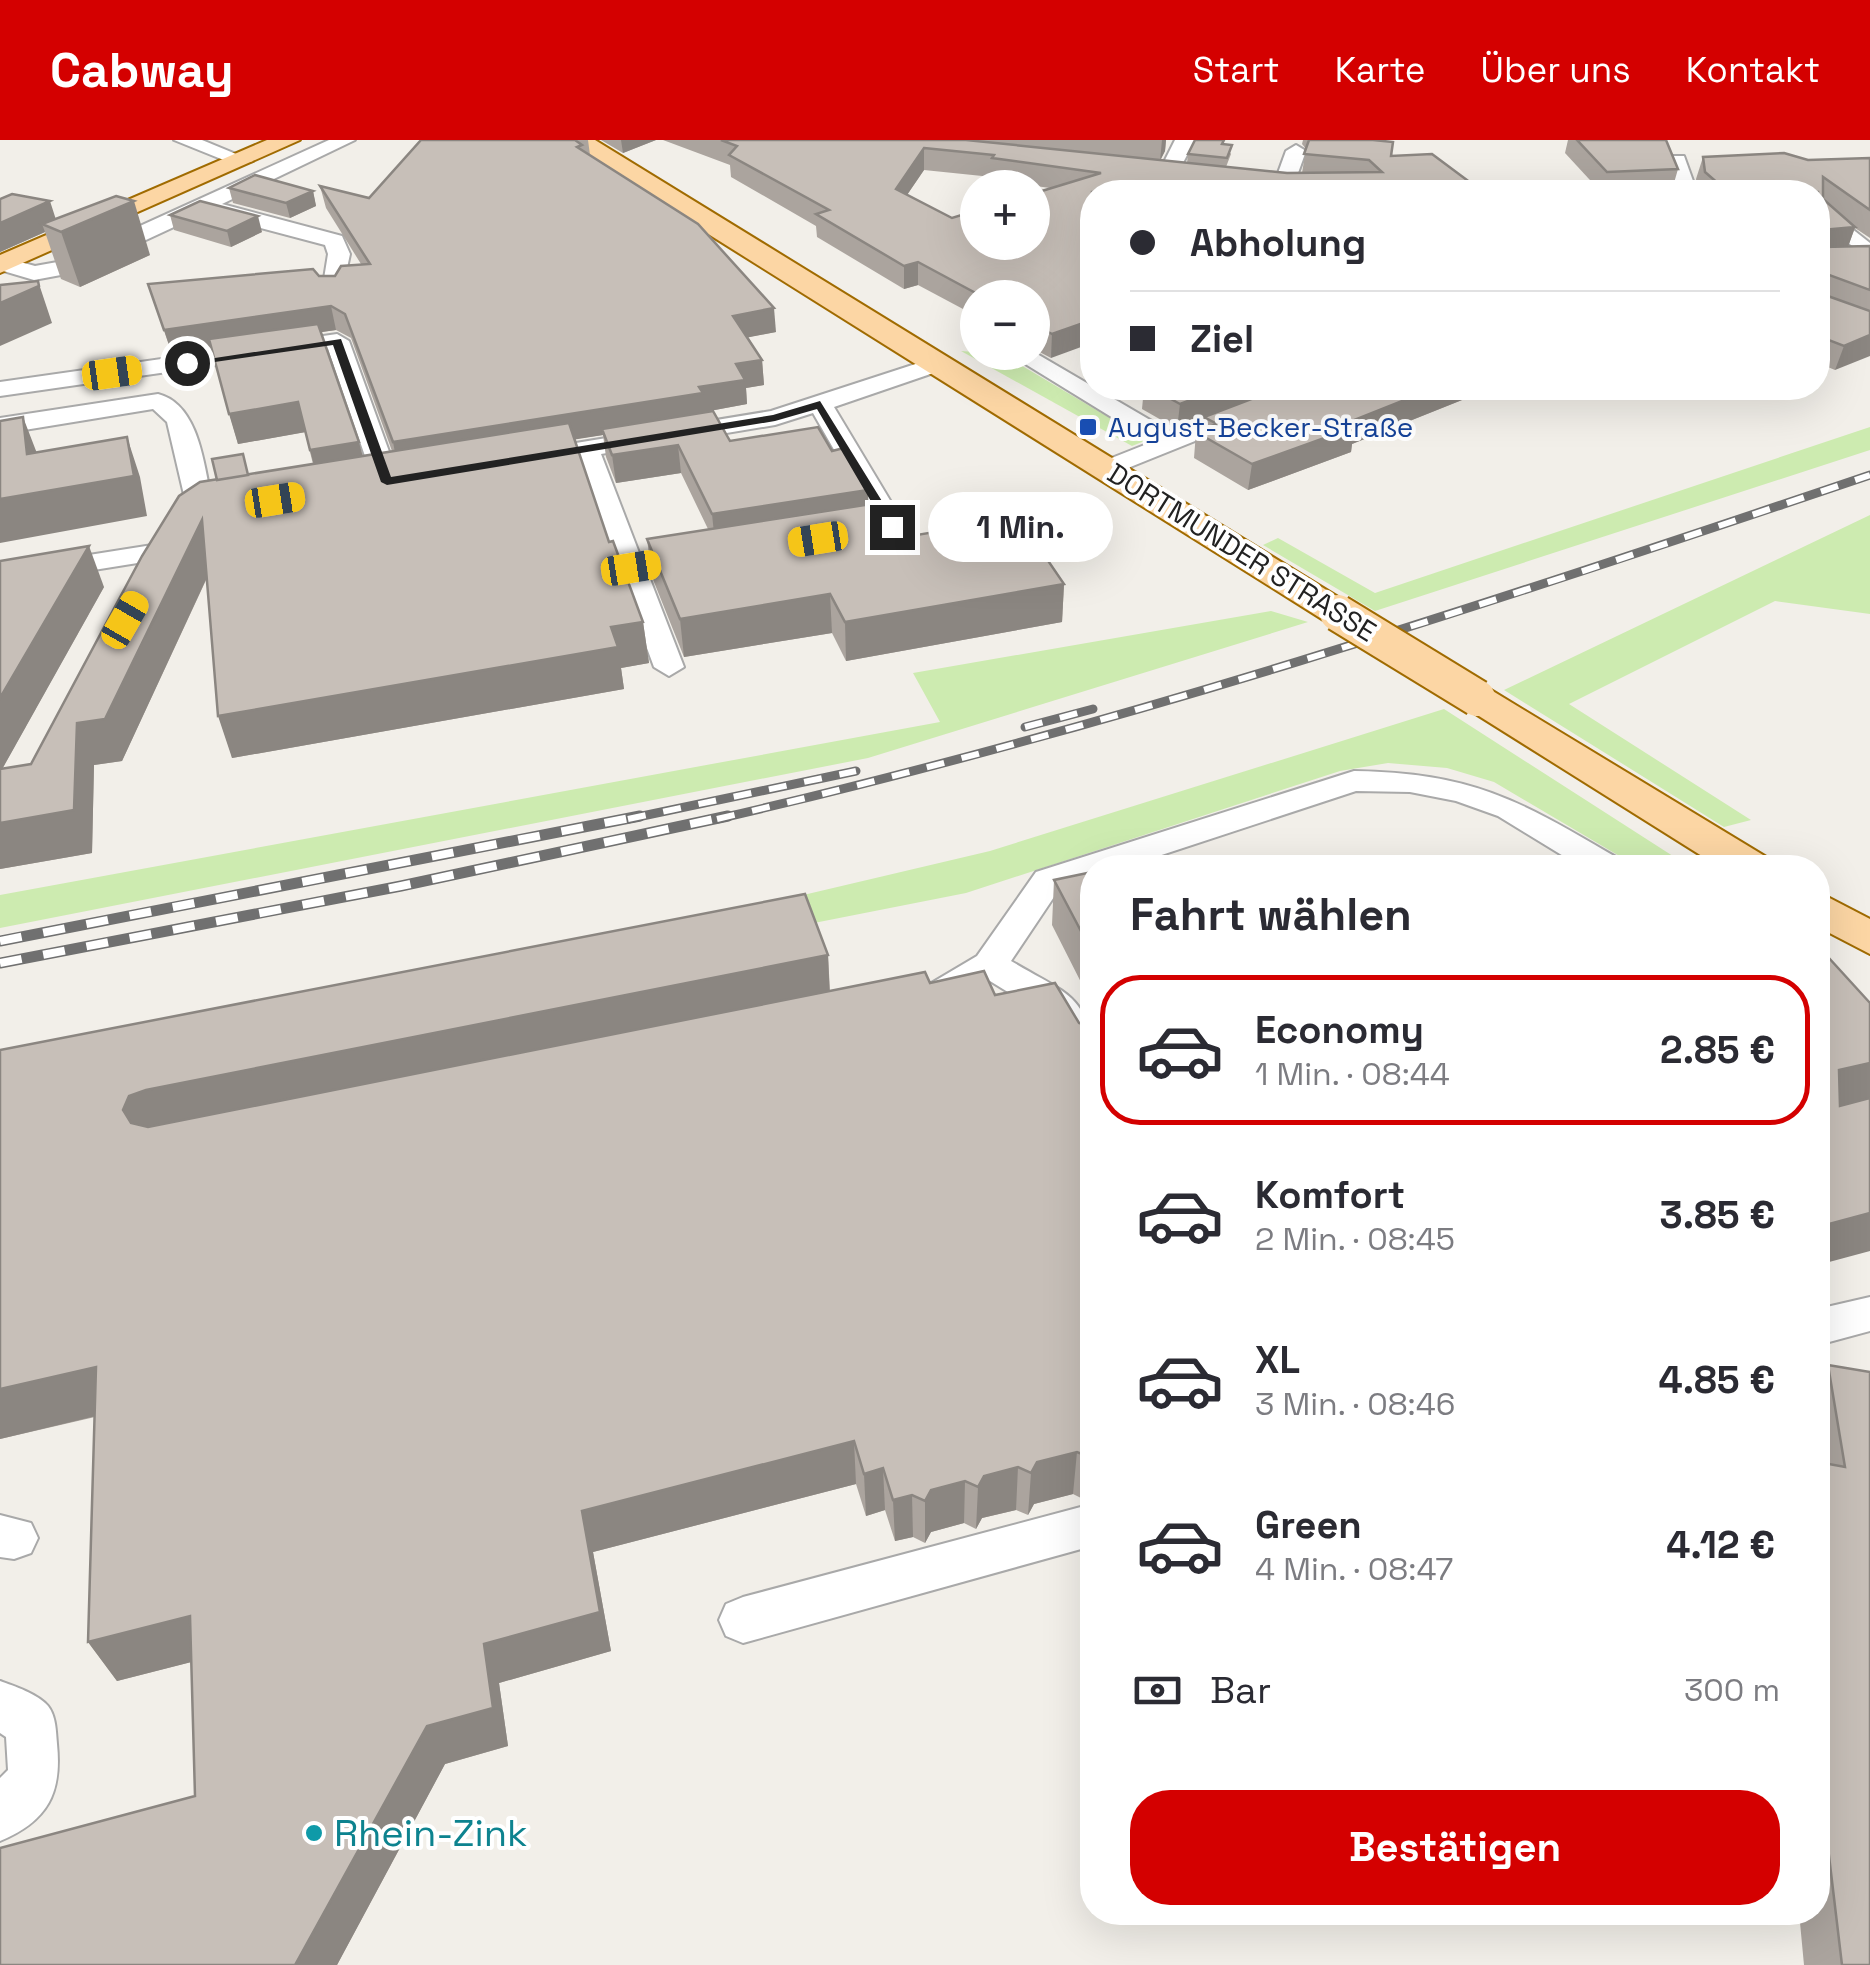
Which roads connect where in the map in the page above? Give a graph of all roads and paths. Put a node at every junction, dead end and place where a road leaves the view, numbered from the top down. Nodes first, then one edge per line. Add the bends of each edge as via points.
1 (184, 140) edge
2 (288, 140) edge
3 (346, 140) edge
4 (578, 140) edge
5 (1185, 140) edge
6 (1296, 151) dead end
7 (1677, 160) edge
8 (243, 161) junction
9 (1169, 172) edge
10 (1285, 180) edge
11 (1683, 180) edge
12 (204, 206) junction
13 (1830, 221) edge
14 (1864, 259) edge
15 (1, 264) edge
16 (333, 290) edge
17 (937, 364) junction
18 (150, 368) junction
19 (1047, 370) edge
20 (0, 389) edge
21 (1080, 390) edge
22 (1098, 400) edge
23 (1259, 400) edge
24 (158, 401) junction
25 (820, 404) junction
26 (0, 426) edge
27 (1171, 443) junction
28 (586, 449) junction
29 (496, 464) edge
30 (1108, 468) junction
31 (386, 482) edge
32 (1102, 531) dead end
33 (836, 536) edge
34 (1028, 546) edge
35 (164, 550) junction
36 (724, 554) edge
37 (631, 568) junction
38 (0, 577) edge
39 (145, 585) edge
40 (669, 667) dead end
41 (1125, 855) edge
42 (1587, 855) edge
43 (1732, 855) edge
44 (1080, 870) edge
45 (1830, 914) edge
46 (1870, 939) edge
47 (990, 965) junction
48 (900, 1004) edge
49 (1080, 1037) edge
50 (1870, 1314) edge
51 (1830, 1324) edge
52 (1080, 1528) edge
53 (743, 1620) dead end
54 (0, 1704) edge
55 (0, 1816) edge

1 - 8 street
2 - 8 main road
3 - 12 street
4 - 17 main road, DORTMUNDER STRASSE
5 - 9 street
6 - 10 street
7 - 11 street
8 - 15 main road
12 - 15 street via 69,268 34,272
12 - 16 street via 334,242 340,254
13 - 14 street
17 - 25 street
17 - 30 main road, DORTMUNDER STRASSE
18 - 20 street
18 - 24 street
18 - 31 street via 337,341
19 - 21 street, DORTMUNDER STRASSE
22 - 27 street, DORTMUNDER STRASSE
23 - 27 street
24 - 26 street
24 - 35 street via 179,420 210,510 178,528
25 - 28 street via 775,418
25 - 33 street via 892,527
27 - 30 street
28 - 29 street
28 - 37 street
30 - 43 main road, DORTMUNDER STRASSE, bridge
32 - 34 path
35 - 38 street
35 - 39 street
36 - 37 street
37 - 40 street
41 - 42 street via 1354,781 1464,792 1510,809
44 - 47 street via 1048,880
45 - 46 main road
47 - 48 street via 938,996
47 - 49 street via 1063,1009
50 - 51 street
52 - 53 street
54 - 55 street via 30,1723 34,1780

